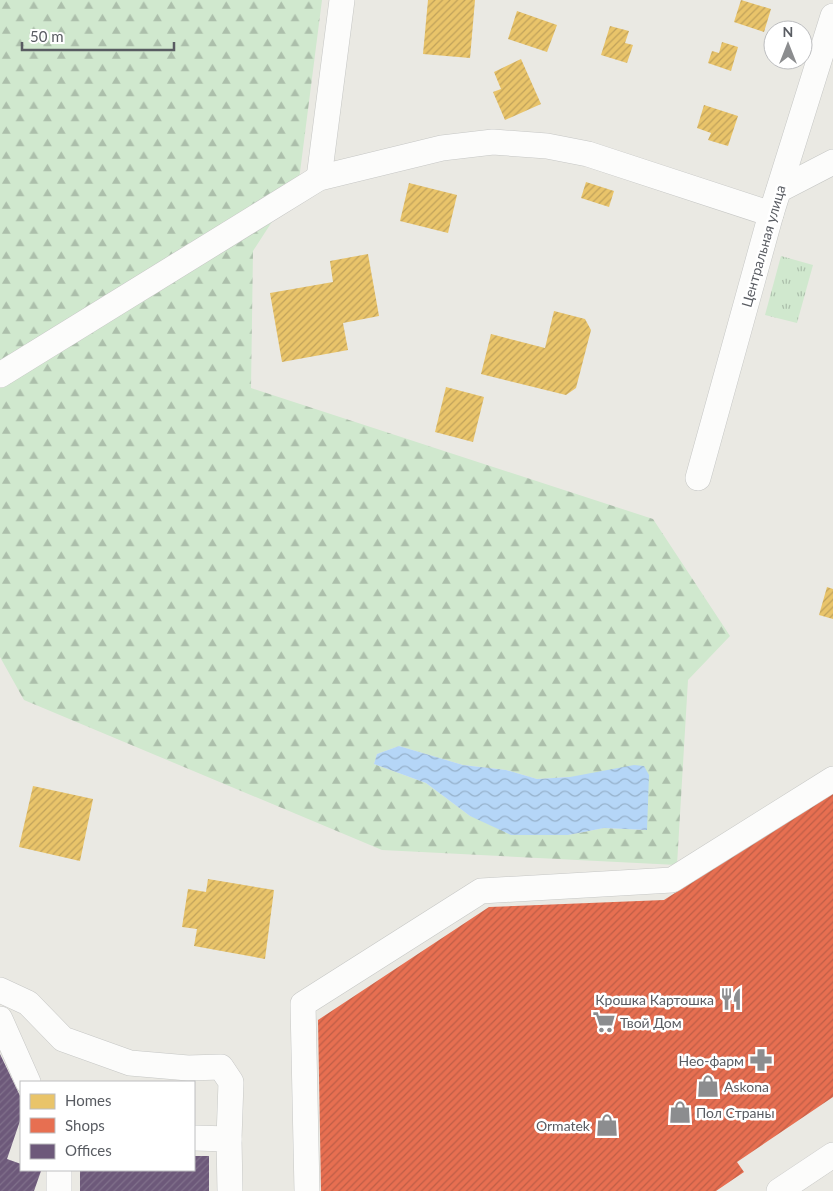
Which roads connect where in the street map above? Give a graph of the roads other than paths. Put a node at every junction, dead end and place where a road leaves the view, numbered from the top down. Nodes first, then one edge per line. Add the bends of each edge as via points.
1 (342, 0) edge
2 (833, 16) edge
3 (833, 162) edge
4 (319, 178) junction
5 (779, 190) junction
6 (771, 214) junction
7 (0, 375) edge
8 (698, 478) dead end
9 (833, 780) edge
10 (0, 990) edge
11 (0, 1019) edge
12 (28, 1081) edge
13 (195, 1138) edge
14 (229, 1138) junction
15 (833, 1155) edge
16 (59, 1171) edge
17 (59, 1191) edge
18 (230, 1191) edge
19 (307, 1191) edge
20 (779, 1191) edge

1 - 4 street
2 - 5 street, Центральная улица
3 - 5 street
4 - 6 street via 442,148 493,142 547,146 588,154
4 - 7 street
5 - 6 street, Центральная улица
6 - 8 street, Центральная улица
9 - 19 street via 672,880 481,891 303,1004
10 - 14 street via 28,1003 63,1039 130,1063 221,1067 230,1082
11 - 12 street
13 - 14 street
14 - 18 street
15 - 20 street
16 - 17 street

